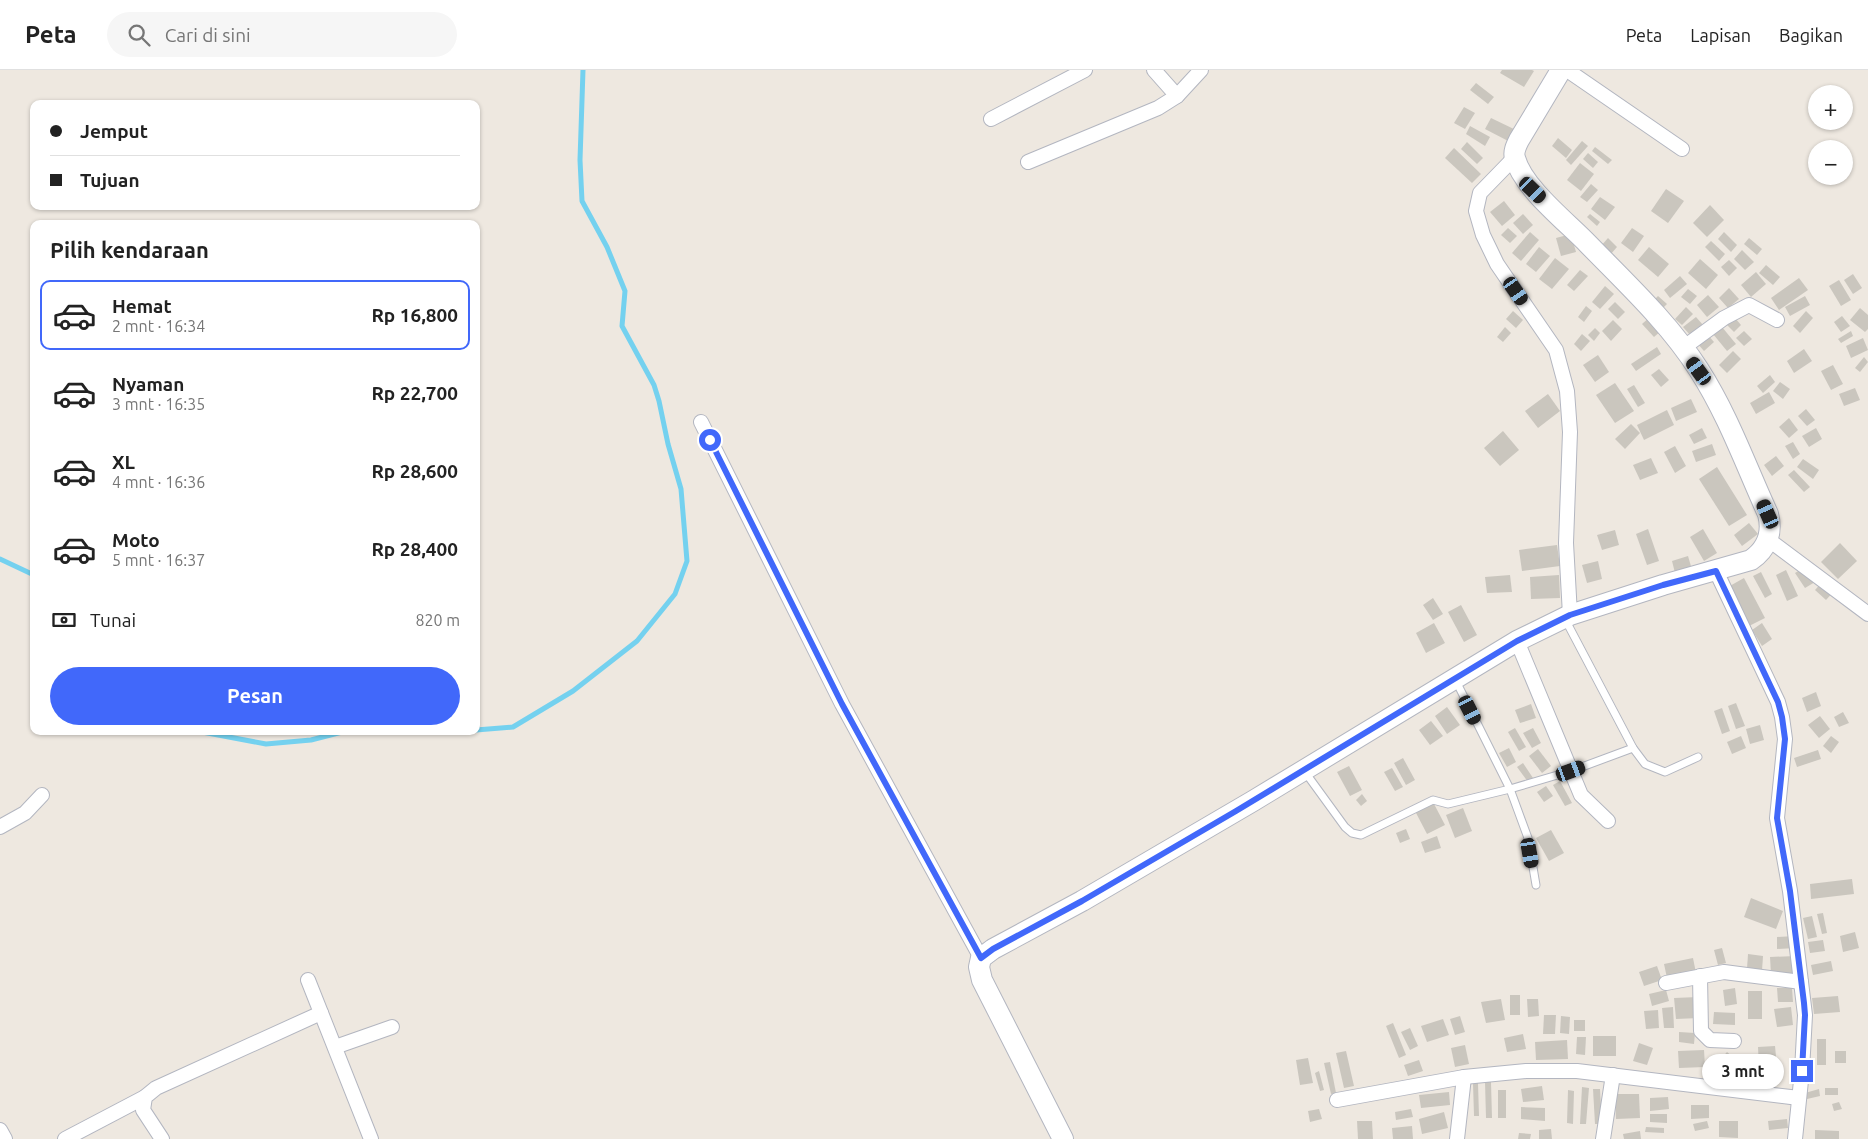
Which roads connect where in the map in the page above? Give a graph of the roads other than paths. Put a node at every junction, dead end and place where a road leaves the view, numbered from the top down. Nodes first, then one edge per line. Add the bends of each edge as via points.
1 (1084, 70) edge
2 (1154, 70) edge
3 (1201, 70) edge
4 (1560, 70) edge
5 (1567, 70) edge
6 (1177, 96) junction
7 (992, 119) dead end
8 (1682, 149) dead end
9 (1514, 157) junction
10 (1028, 162) dead end
11 (1777, 320) dead end
12 (1683, 348) junction
13 (701, 422) dead end
14 (1768, 540) junction
15 (1716, 571) junction
16 (1868, 614) edge
17 (1568, 617) junction
18 (1517, 641) junction
19 (1454, 679) junction
20 (1633, 748) junction
21 (1698, 757) dead end
22 (1303, 770) junction
23 (1571, 771) junction
24 (1510, 789) junction
25 (42, 795) dead end
26 (1608, 821) dead end
27 (0, 827) edge
28 (1536, 885) dead end
29 (981, 958) junction
30 (1700, 976) junction
31 (308, 980) dead end
32 (1801, 982) junction
33 (1666, 983) dead end
34 (321, 1013) junction
35 (392, 1027) dead end
36 (1734, 1041) dead end
37 (335, 1048) junction
38 (1613, 1075) junction
39 (1464, 1077) junction
40 (146, 1097) junction
41 (1799, 1098) junction
42 (1337, 1100) dead end
43 (0, 1130) edge
44 (5, 1139) edge
45 (65, 1139) edge
46 (162, 1139) edge
47 (370, 1139) edge
48 (1063, 1139) edge
49 (1457, 1139) edge
50 (1603, 1139) edge
51 (1795, 1139) edge

1 - 7 street
2 - 6 street
3 - 6 street
4 - 9 street via 1519,140
5 - 8 street
6 - 10 street via 1158,108
9 - 12 street via 1533,190 1651,309
9 - 17 street via 1480,194 1476,211 1497,264 1556,350 1567,391 1570,432 1566,543
11 - 12 street via 1750,305 1724,318
12 - 14 street via 1717,402 1741,452 1768,514 1771,528
13 - 29 street via 842,704
14 - 15 street via 1762,551 1751,560
14 - 16 street
15 - 17 street
15 - 32 street via 1778,702 1782,717 1785,739 1777,818
17 - 18 street
17 - 20 lane
18 - 19 street
18 - 23 street
19 - 22 street
19 - 24 lane
20 - 21 lane via 1645,764 1665,772
20 - 23 lane
22 - 24 lane via 1345,827 1361,835 1433,800 1448,804
22 - 29 street
23 - 24 lane
23 - 26 street via 1581,795
24 - 28 lane via 1528,838
25 - 27 street via 25,813
29 - 48 street via 982,980
30 - 32 street via 1724,972
30 - 33 street
30 - 36 street via 1701,1031 1710,1040
31 - 34 street
32 - 41 street via 1805,1015
34 - 37 street
34 - 40 street via 156,1088
35 - 37 street
37 - 47 street
38 - 39 street via 1551,1071
38 - 41 street
38 - 50 street
39 - 42 street
39 - 49 street
40 - 45 street
40 - 46 street via 143,1110
41 - 51 street
43 - 44 street

